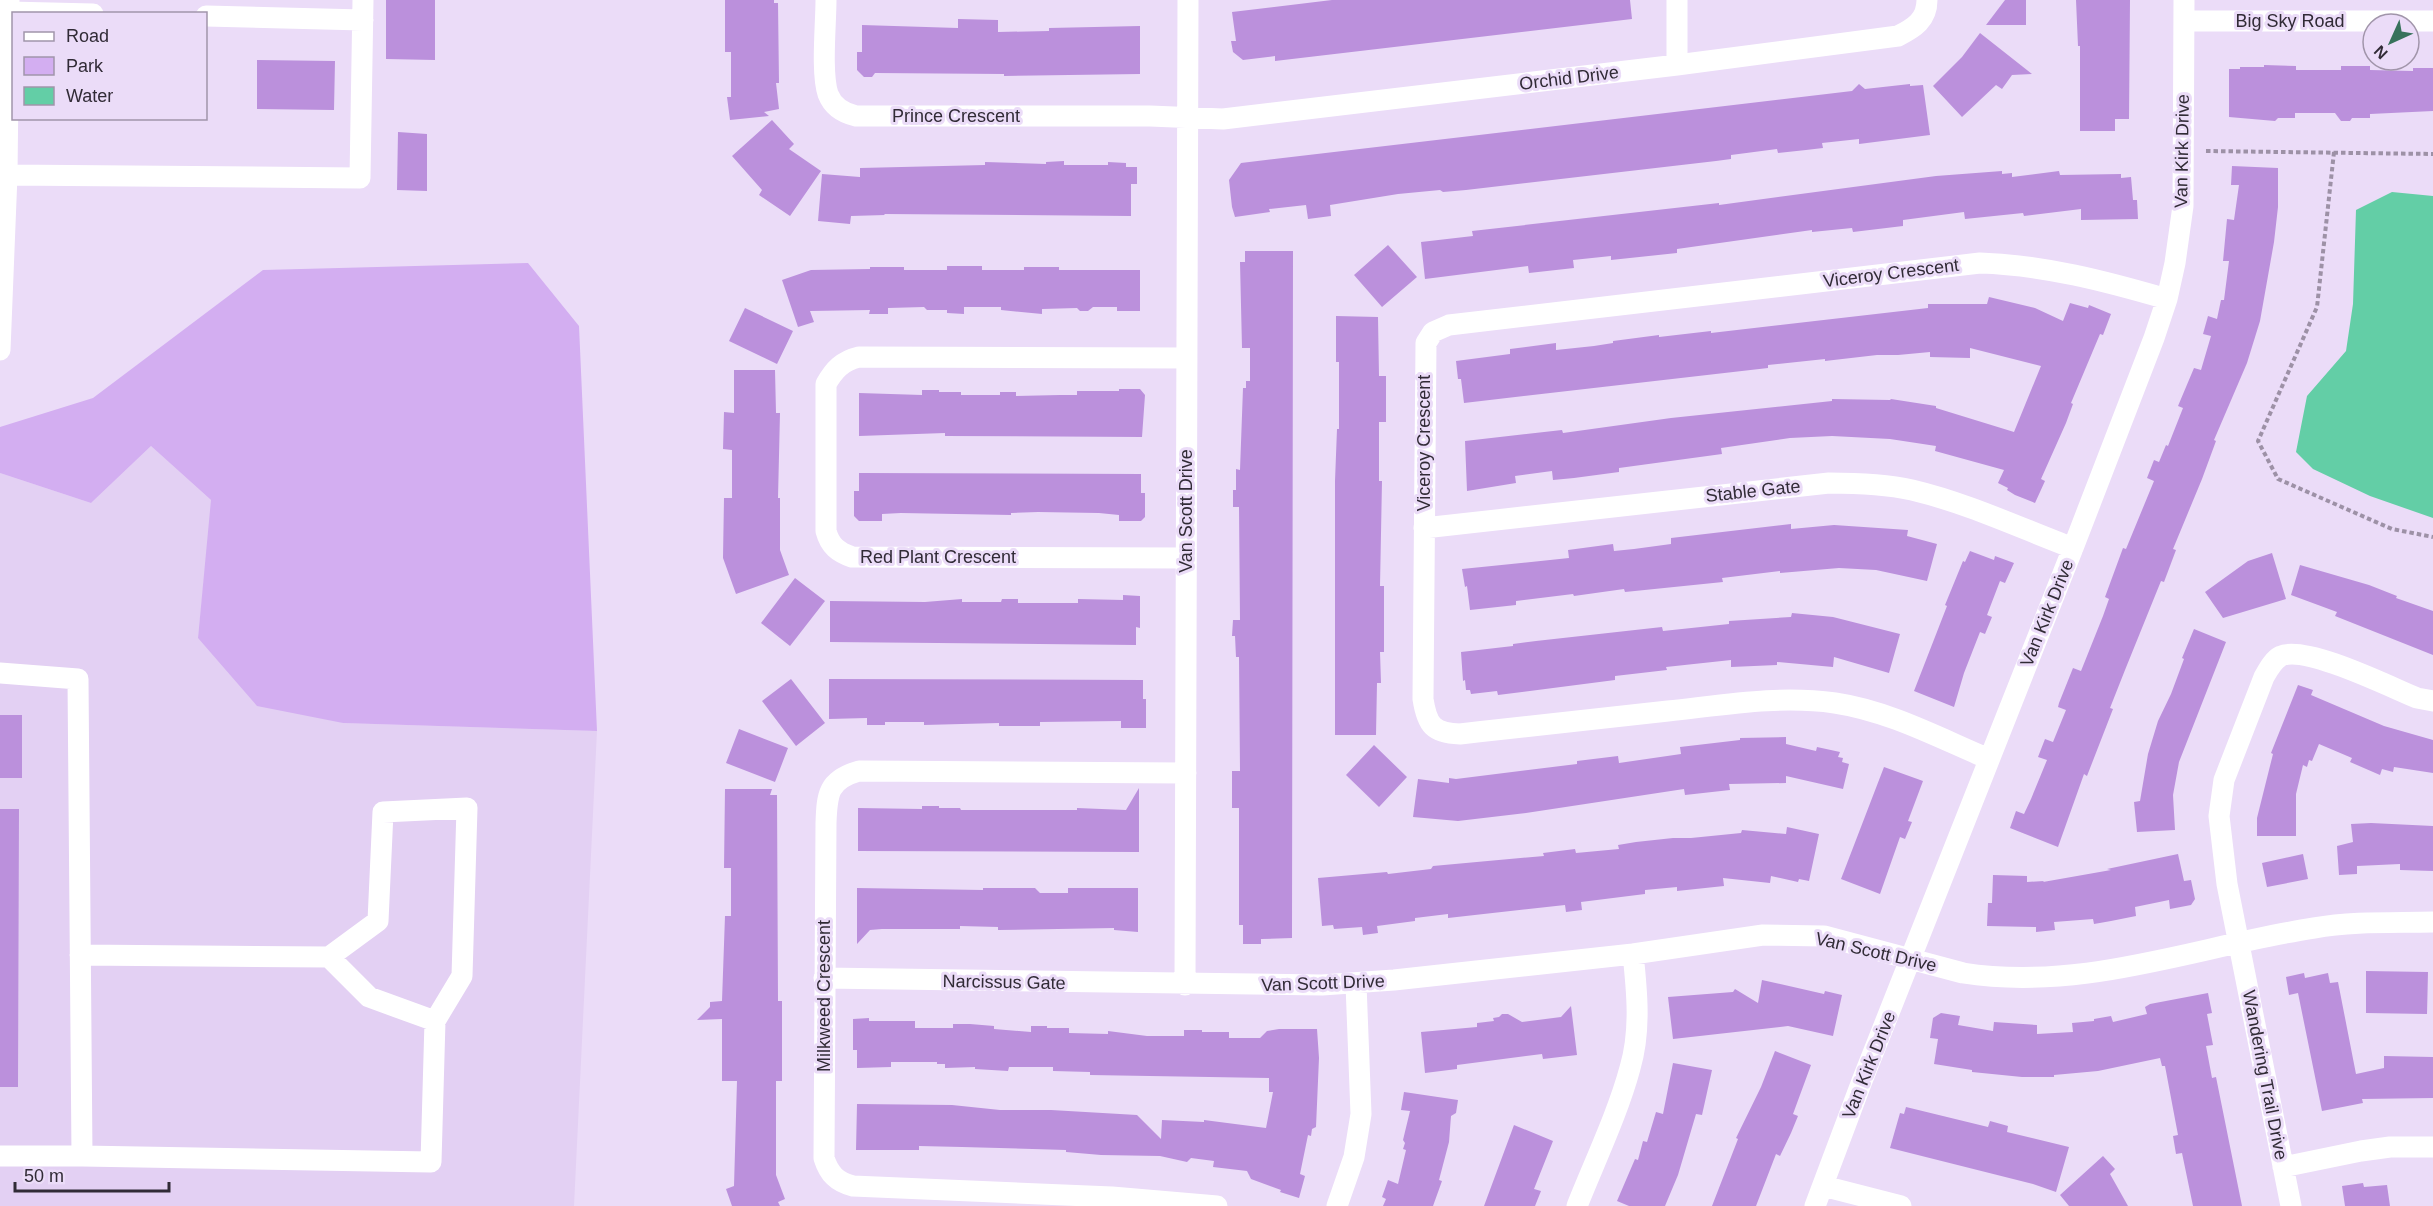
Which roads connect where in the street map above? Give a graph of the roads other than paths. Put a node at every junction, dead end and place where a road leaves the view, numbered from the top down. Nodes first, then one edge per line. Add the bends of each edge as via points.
1 (826, 0) edge
2 (1188, 0) edge
3 (1677, 0) edge
4 (1927, 0) edge
5 (2184, 0) edge
6 (9, 6) edge
7 (363, 10) edge
8 (72, 12) edge
9 (207, 16) edge
10 (2184, 21) junction
11 (2433, 21) edge
12 (1677, 65) junction
13 (1189, 118) junction
14 (7, 175) junction
15 (2167, 299) junction
16 (0, 350) edge
17 (1187, 358) junction
18 (1424, 528) junction
19 (2073, 548) junction
20 (1186, 558) junction
21 (0, 673) edge
22 (2433, 701) edge
23 (1989, 759) junction
24 (1186, 773) junction
25 (2433, 922) edge
26 (2239, 944) junction
27 (1633, 954) junction
28 (80, 956) junction
29 (329, 957) junction
30 (1911, 959) junction
31 (824, 978) junction
32 (1356, 984) junction
33 (1185, 985) junction
34 (435, 1021) junction
35 (2433, 1147) edge
36 (0, 1156) edge
37 (82, 1156) junction
38 (2283, 1167) junction
39 (1819, 1196) edge
40 (1217, 1206) edge
41 (1337, 1206) edge
42 (1577, 1206) edge
43 (1901, 1206) edge
44 (2291, 1206) edge

1 - 13 street, Prince Crescent via 825,82 828,96 844,114
2 - 13 street, Van Scott Drive
3 - 12 street
4 - 12 street, Orchid Drive via 1927,8 1916,27 1898,36
5 - 10 street, Van Kirk Drive
6 - 8 street
6 - 14 street
7 - 9 street
7 - 14 street via 360,178
10 - 11 street, Big Sky Road
10 - 15 street, Van Kirk Drive via 2183,206
12 - 13 street, Orchid Drive via 1223,119
13 - 17 street, Van Scott Drive
14 - 16 street
15 - 18 street, Viceroy Crescent via 2068,273 2016,264 1980,263 1449,325 1433,332 1426,343
15 - 19 street, Van Kirk Drive
17 - 20 street, Van Scott Drive
17 - 20 street, Red Plant Crescent via 859,357 834,370 826,384 826,531 842,553 852,557
18 - 19 street, Stable Gate via 1840,483 1911,490
18 - 23 street, Viceroy Crescent via 1423,699 1430,724 1444,733 1742,701 1806,700 1877,714
19 - 23 street, Van Kirk Drive
20 - 24 street, Van Scott Drive
21 - 28 street via 78,679
22 - 26 street, Wandering Trail Drive via 2296,652 2280,656 2271,665 2224,780 2221,798 2220,835
23 - 30 street, Van Kirk Drive
24 - 31 street, Milkweed Crescent via 849,774 833,785 826,807
24 - 33 street, Van Scott Drive
25 - 26 street, Van Scott Drive via 2338,924
26 - 30 street, Van Scott Drive via 2109,971 2059,977 1985,976
26 - 38 street, Wandering Trail Drive
27 - 30 street, Van Scott Drive via 1763,935 1824,936
27 - 32 street, Van Scott Drive
27 - 42 street via 1637,993 1630,1069
28 - 29 street
28 - 37 street
29 - 34 street via 369,997
29 - 34 street via 378,921 383,812 467,808 462,976
30 - 39 street, Van Kirk Drive
31 - 33 street, Narcissus Gate
31 - 40 street, Milkweed Crescent via 824,1158 828,1171 840,1183
32 - 33 street, Van Scott Drive
32 - 41 street via 1361,1114 1354,1157
34 - 37 street via 431,1162
35 - 38 street via 2390,1147
36 - 37 street
38 - 44 street, Wandering Trail Drive
39 - 43 street

